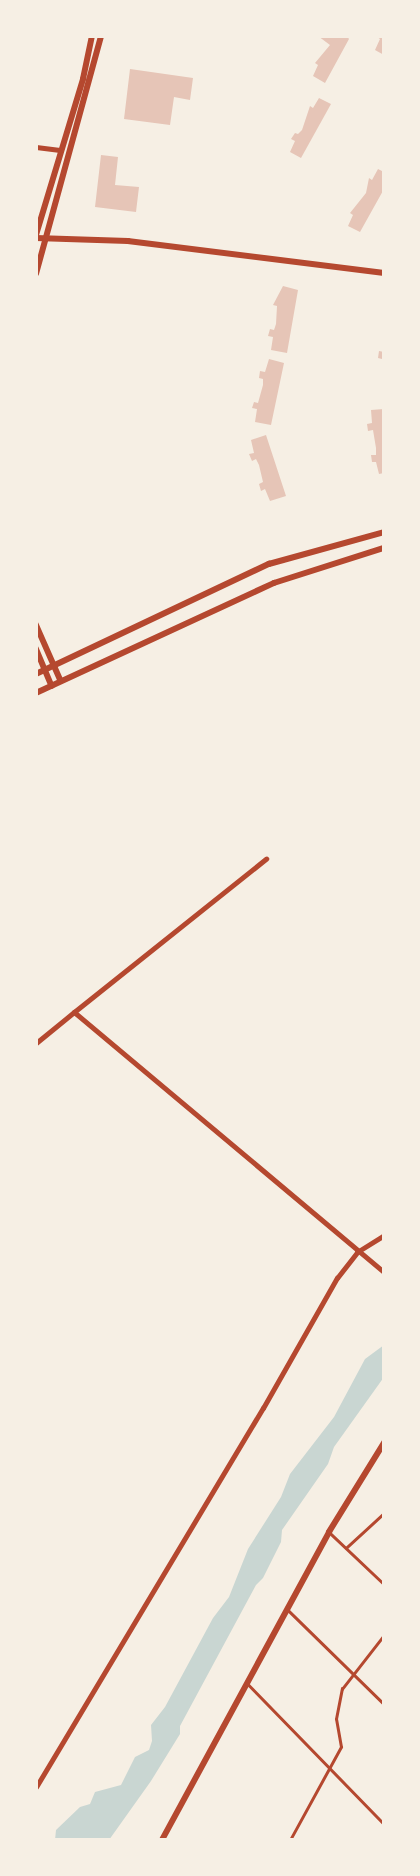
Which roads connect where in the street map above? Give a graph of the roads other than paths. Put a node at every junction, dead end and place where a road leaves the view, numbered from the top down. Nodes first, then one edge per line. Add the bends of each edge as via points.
1 (92, 36) edge
2 (102, 36) edge
3 (36, 147) edge
4 (60, 150) junction
5 (36, 236) edge
6 (48, 239) junction
7 (384, 273) edge
8 (36, 274) edge
9 (384, 532) edge
10 (384, 548) edge
11 (36, 624) edge
12 (36, 648) edge
13 (54, 665) junction
14 (45, 670) junction
15 (36, 674) edge
16 (61, 681) junction
17 (52, 686) junction
18 (36, 693) edge
19 (266, 860) dead end
20 (74, 1012) junction
21 (36, 1043) edge
22 (384, 1235) edge
23 (357, 1252) junction
24 (384, 1272) edge
25 (384, 1443) edge
26 (384, 1513) edge
27 (329, 1532) junction
28 (346, 1548) junction
29 (384, 1584) edge
30 (287, 1609) junction
31 (384, 1635) edge
32 (351, 1674) junction
33 (247, 1683) junction
34 (384, 1704) edge
35 (329, 1767) junction
36 (36, 1787) edge
37 (384, 1824) edge
38 (162, 1840) edge
39 (290, 1840) edge

1 - 4 street via 83,78
2 - 6 street
3 - 4 street
4 - 5 street
5 - 6 street
6 - 7 street via 128,241
6 - 8 street
9 - 13 street via 269,564
10 - 16 street via 274,583
11 - 13 street
12 - 14 street
13 - 14 street
13 - 16 street
14 - 15 street
14 - 17 street
16 - 17 street
17 - 18 street
19 - 20 street
20 - 21 street
20 - 23 street
22 - 23 street
23 - 24 street
23 - 36 street via 337,1278
25 - 27 street
26 - 28 lane
27 - 28 lane
27 - 30 street
28 - 29 lane
30 - 32 lane
30 - 33 street
31 - 32 lane
32 - 34 lane
32 - 35 lane via 342,1689 336,1720 341,1747
33 - 35 lane
33 - 38 street
35 - 37 lane
35 - 39 lane

